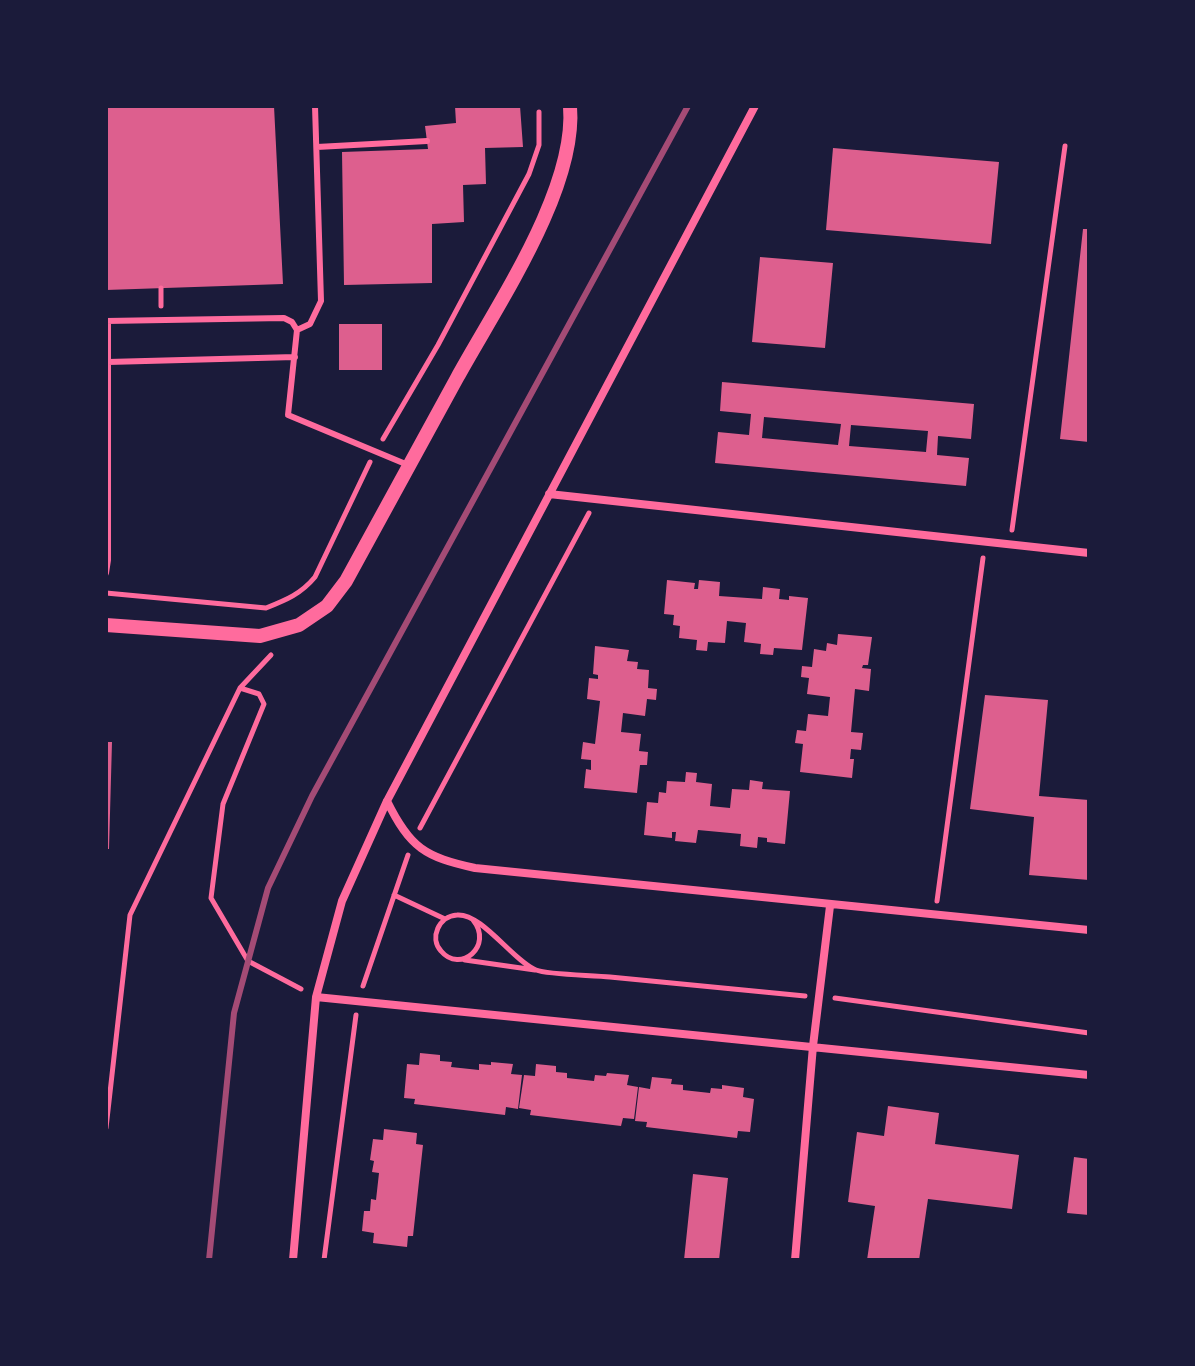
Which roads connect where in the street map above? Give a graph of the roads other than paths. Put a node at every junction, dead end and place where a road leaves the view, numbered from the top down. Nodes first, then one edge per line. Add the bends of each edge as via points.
1 (315, 106) edge
2 (570, 106) edge
3 (755, 106) edge
4 (427, 141) dead end
5 (317, 147) junction
6 (107, 321) edge
7 (297, 330) junction
8 (295, 357) junction
9 (108, 362) junction
10 (409, 465) junction
11 (549, 494) junction
12 (1089, 553) edge
13 (106, 573) edge
14 (106, 625) edge
15 (387, 801) junction
16 (830, 906) junction
17 (1089, 930) edge
18 (316, 997) junction
19 (813, 1046) junction
20 (1089, 1075) edge
21 (293, 1260) edge
22 (795, 1260) edge

1 - 5 lane
2 - 10 street via 567,157 556,193
3 - 11 street
4 - 5 lane
5 - 7 lane via 321,301 310,324
6 - 7 lane via 284,318
6 - 9 lane
7 - 8 lane
8 - 9 lane
8 - 10 lane via 288,415
9 - 13 lane
10 - 14 street via 346,581 327,606 299,625 260,636
11 - 12 street
11 - 15 street
15 - 16 street via 413,842 443,861
15 - 18 street via 342,901
16 - 17 street
16 - 19 street
18 - 19 street
18 - 21 street
19 - 20 street
19 - 22 street

